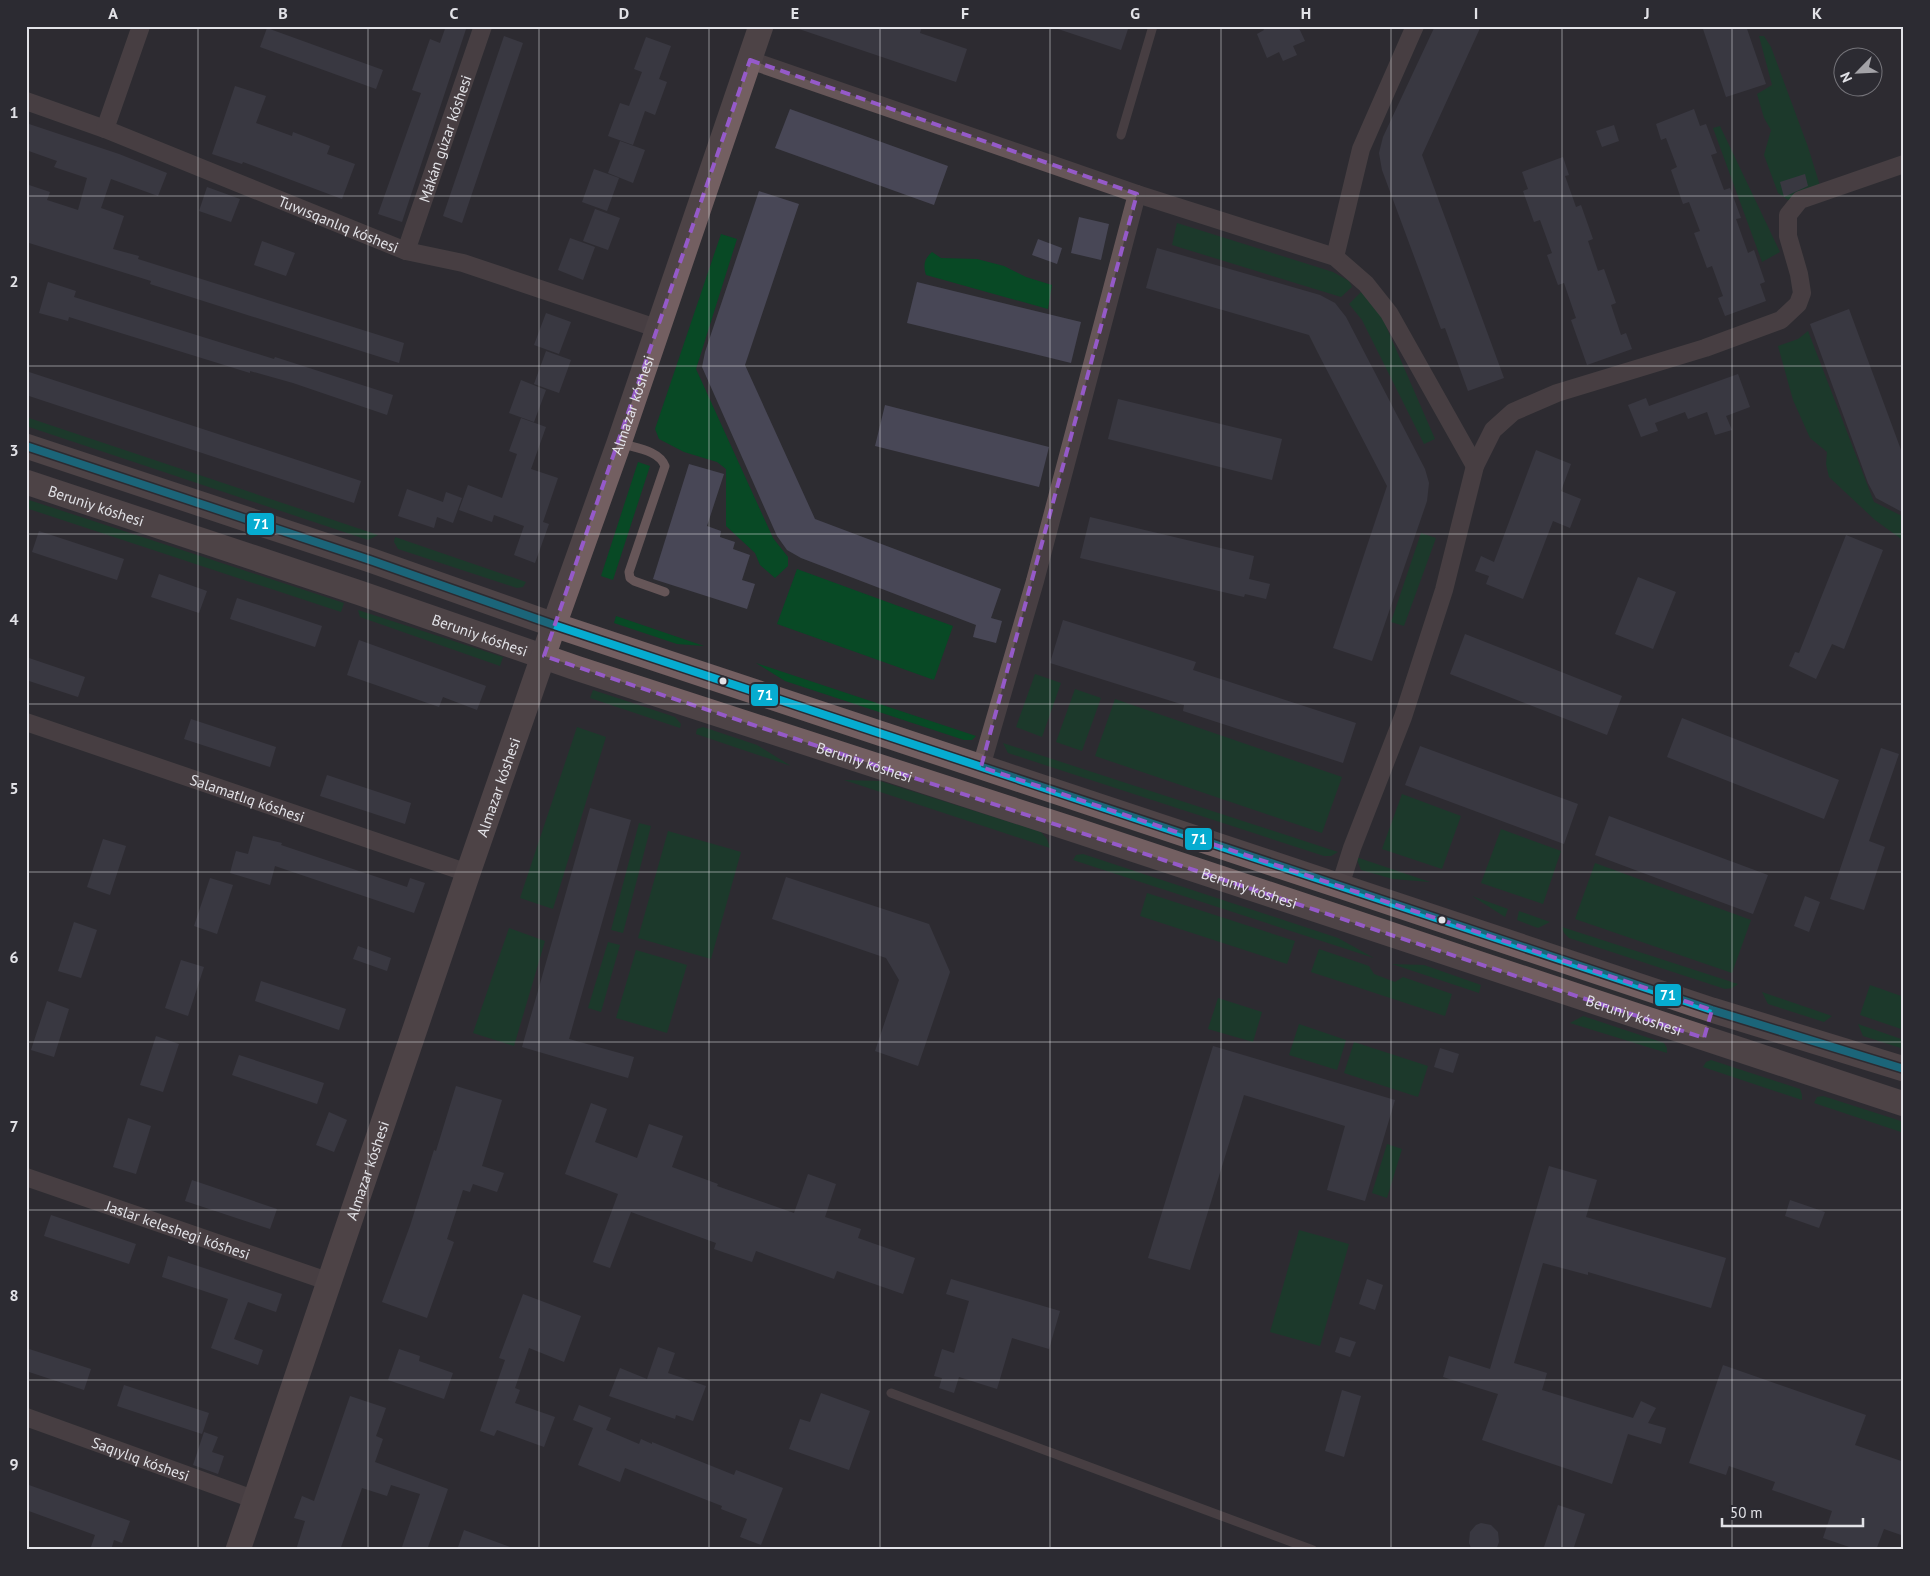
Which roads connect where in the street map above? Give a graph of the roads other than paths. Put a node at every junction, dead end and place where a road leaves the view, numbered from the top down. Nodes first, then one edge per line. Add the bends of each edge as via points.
1 (140, 26) edge
2 (482, 26) edge
3 (761, 26) edge
4 (1153, 26) edge
5 (1415, 26) edge
6 (750, 60) junction
7 (26, 101) edge
8 (106, 129) junction
9 (1121, 135) dead end
10 (1904, 164) edge
11 (1137, 194) junction
12 (406, 251) junction
13 (1335, 257) junction
14 (659, 328) junction
15 (620, 443) junction
16 (26, 446) edge
17 (1475, 466) junction
18 (26, 482) edge
19 (665, 592) dead end
20 (554, 625) junction
21 (544, 656) junction
22 (26, 722) edge
23 (981, 767) junction
24 (468, 873) junction
25 (1340, 886) junction
26 (1712, 1010) junction
27 (1704, 1038) junction
28 (1904, 1069) edge
29 (1904, 1104) edge
30 (26, 1177) edge
31 (330, 1282) junction
32 (892, 1393) dead end
33 (26, 1417) edge
34 (256, 1500) junction
35 (238, 1550) edge
36 (1313, 1550) edge

1 - 8 street
2 - 12 street, Mákán gúzar kóshesi
3 - 6 street, Almazar kóshesi
4 - 9 lane
5 - 13 street via 1361,149
6 - 11 street
6 - 14 street, Almazar kóshesi
7 - 8 street, Tuwısqanlıq kóshesi
8 - 12 street, Tuwısqanlıq kóshesi
10 - 17 street via 1800,200 1788,215 1788,236 1802,293 1798,304 1781,320 1705,348 1557,393 1513,412 1493,430
11 - 13 street
11 - 23 street via 1035,580
12 - 14 street, Tuwısqanlıq kóshesi via 463,263
13 - 17 street via 1366,284 1389,313
14 - 15 street, Almazar kóshesi
15 - 19 lane via 662,459 664,466 628,572 634,581
15 - 20 street, Almazar kóshesi
16 - 20 street, Beruniy kóshesi
17 - 25 street via 1444,590 1399,727
18 - 21 street, Beruniy kóshesi
20 - 21 street, Almazar kóshesi
20 - 23 street, Beruniy kóshesi
21 - 24 street, Almazar kóshesi
21 - 27 street, Beruniy kóshesi
22 - 24 street, Salamatlıq kóshesi
23 - 25 street, Beruniy kóshesi
24 - 31 street, Almazar kóshesi
25 - 26 street, Beruniy kóshesi
26 - 27 street
26 - 28 street, Beruniy kóshesi
27 - 29 street, Beruniy kóshesi
30 - 31 street, Jaslar keleshegi kóshesi
31 - 34 street, Almazar kóshesi
32 - 36 lane
33 - 34 street, Saqıylıq kóshesi
34 - 35 street, Almazar kóshesi

